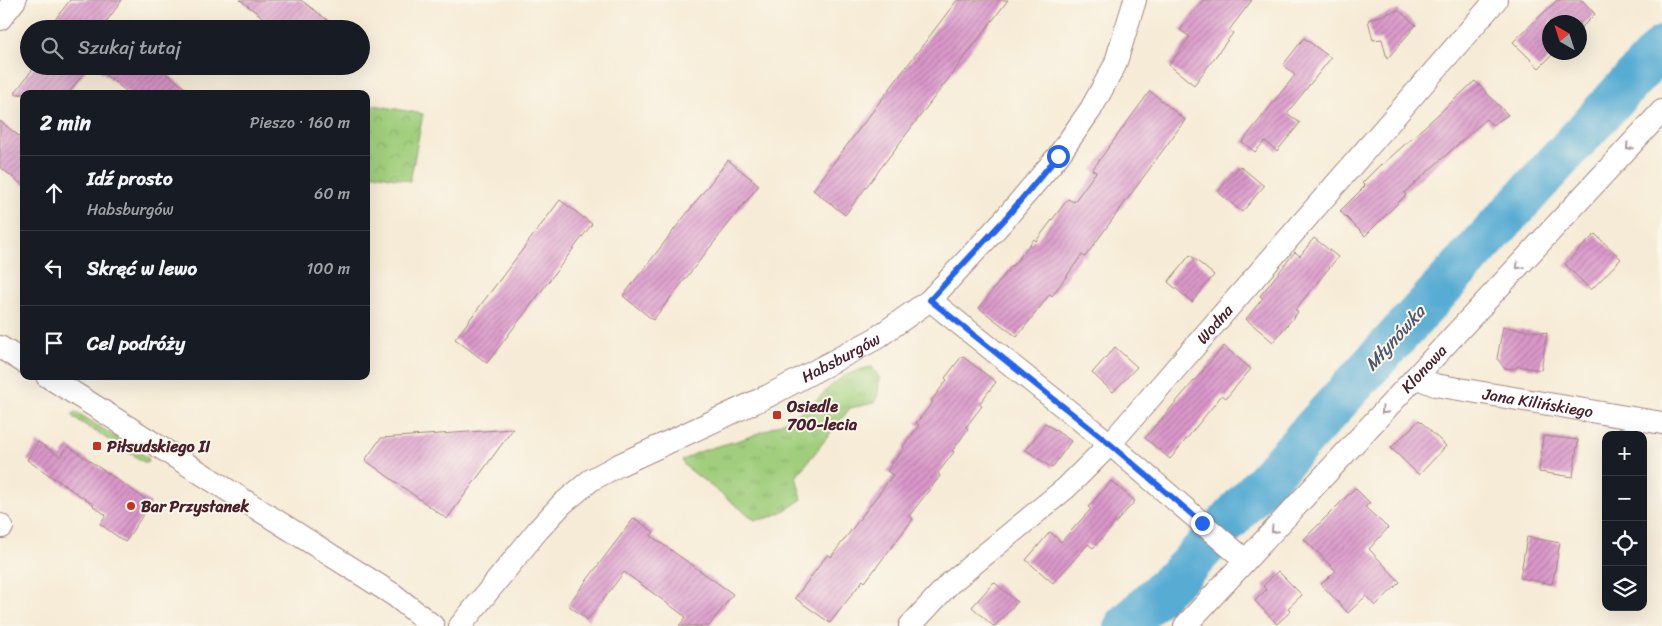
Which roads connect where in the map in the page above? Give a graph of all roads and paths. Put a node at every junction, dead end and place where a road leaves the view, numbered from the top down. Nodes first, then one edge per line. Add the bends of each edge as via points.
1 (14, 0) edge
2 (1135, 0) edge
3 (1496, 0) edge
4 (0, 19) edge
5 (1662, 111) edge
6 (930, 300) junction
7 (0, 346) edge
8 (20, 359) edge
9 (1416, 377) junction
10 (53, 380) edge
11 (1662, 423) edge
12 (1110, 444) junction
13 (1246, 560) junction
14 (433, 626) edge
15 (460, 626) edge
16 (910, 626) edge
17 (1185, 626) edge

1 - 4 street
2 - 6 street, Habsburgów via 1116,65 1091,109 1058,156
3 - 12 street, Wodna
5 -> 9 street, Klonowa
6 - 12 street
6 - 15 street, Habsburgów via 875,339 768,396 590,480 538,530
7 - 8 street
9 - 11 street, Jana Kilińskiego via 1435,385
9 -> 13 street, Klonowa
10 - 14 street via 370,579
12 - 13 street
12 - 16 street, Wodna via 1066,488 949,584
13 - 17 street, Klonowa

